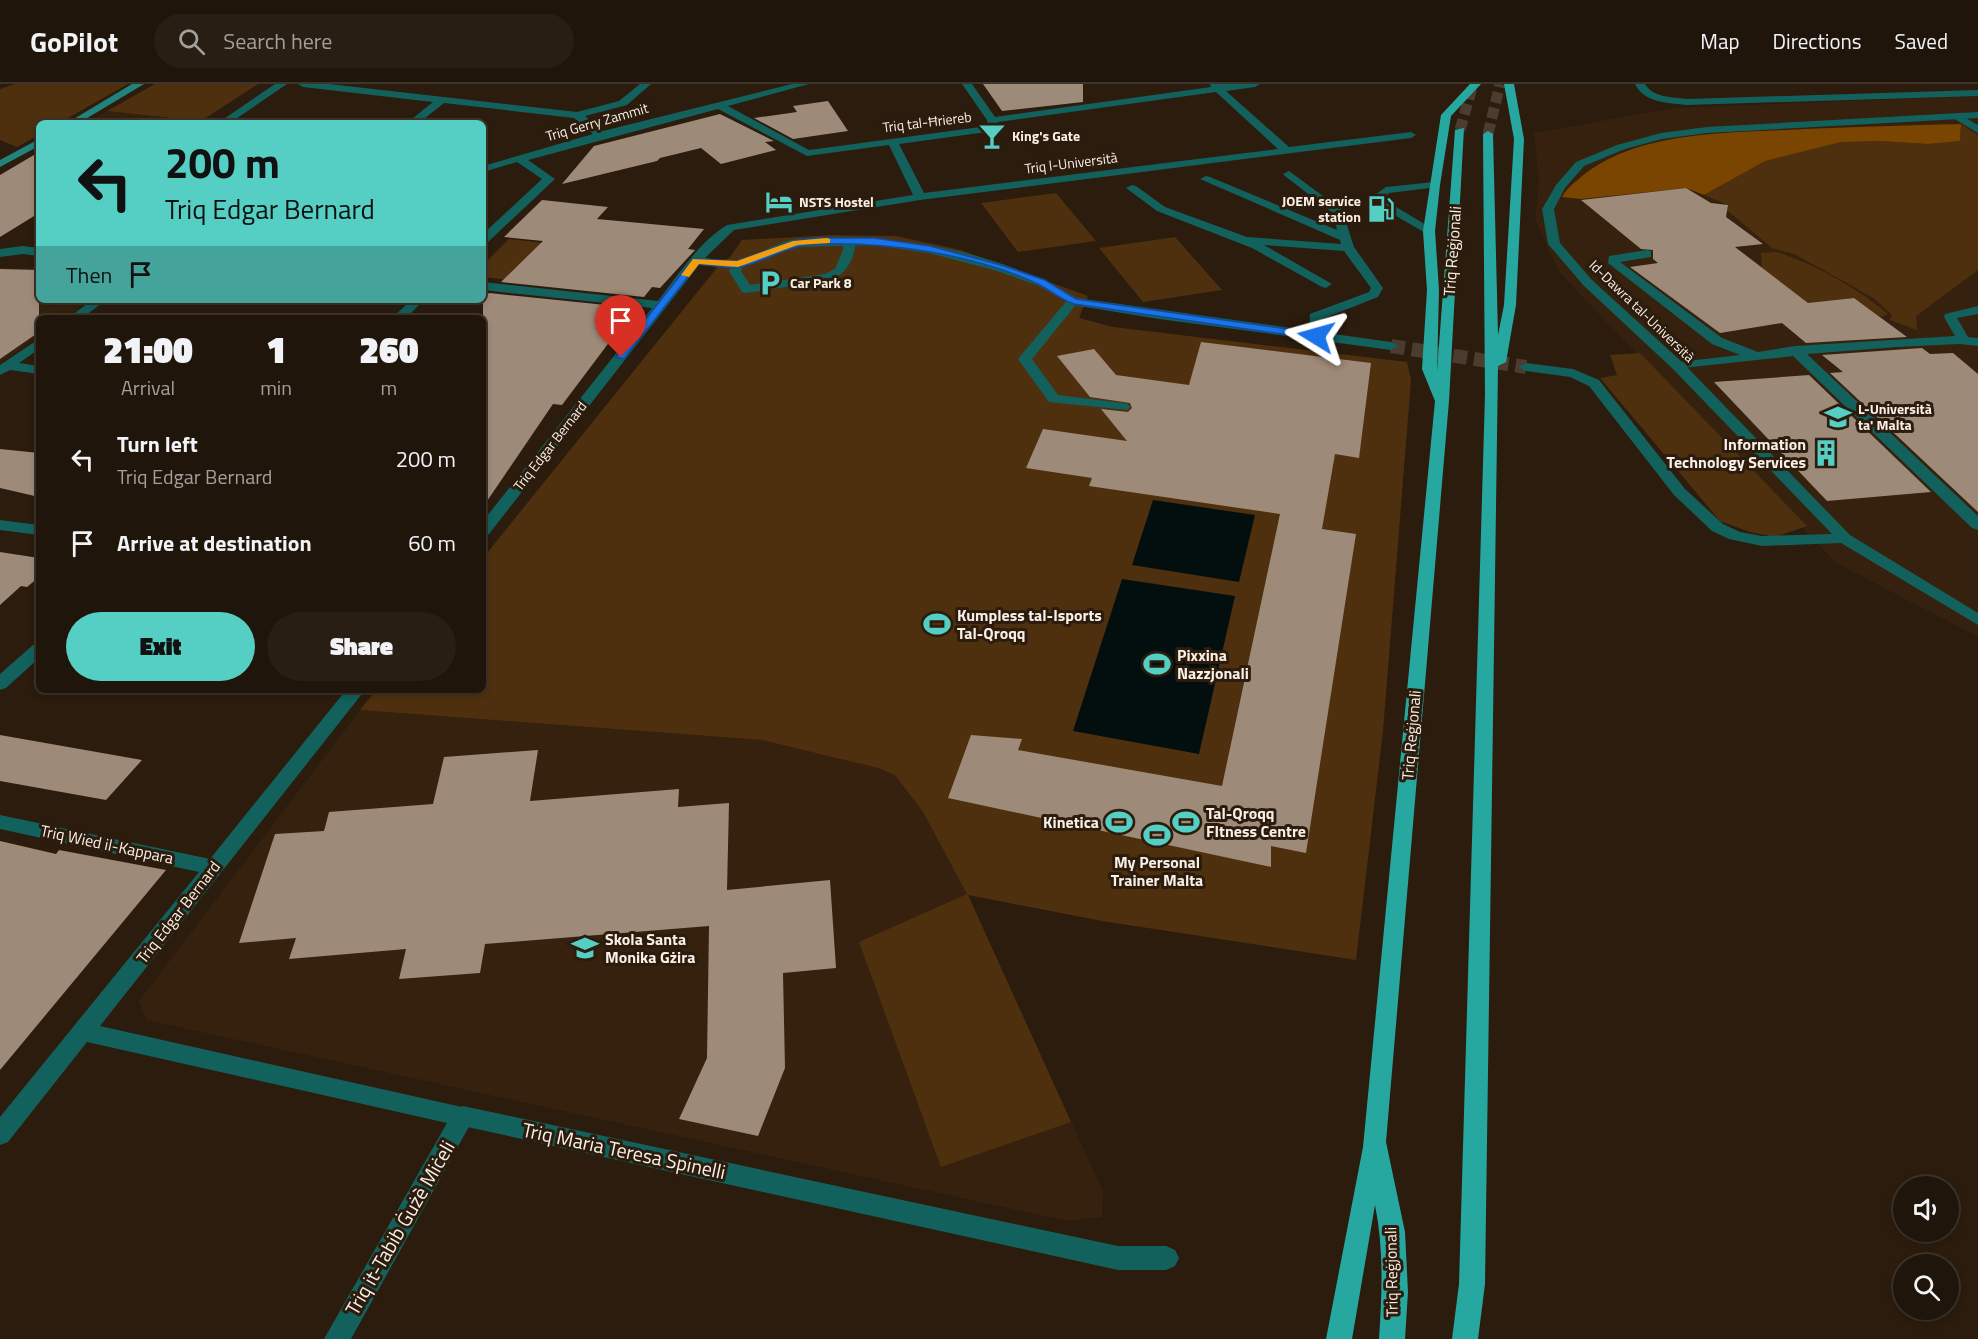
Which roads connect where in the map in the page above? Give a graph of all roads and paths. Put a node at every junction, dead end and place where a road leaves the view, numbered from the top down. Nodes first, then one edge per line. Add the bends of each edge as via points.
1 (140, 84) edge
2 (282, 84) edge
3 (303, 84) edge
4 (646, 84) edge
5 (804, 84) edge
6 (967, 84) edge
7 (1255, 84) edge
8 (1509, 84) edge
9 (1640, 84) edge
10 (1959, 84) edge
11 (1475, 85) edge
12 (1216, 86) edge
13 (1975, 91) edge
14 (442, 100) junction
15 (623, 103) junction
16 (719, 105) junction
17 (633, 109) dead end
18 (577, 116) junction
19 (644, 116) dead end
20 (1957, 116) junction
21 (1978, 116) edge
22 (77, 120) edge
23 (228, 120) edge
24 (416, 120) edge
25 (992, 120) junction
26 (654, 122) junction
27 (1460, 130) tunnel mouth
28 (1978, 130) edge
29 (1488, 134) tunnel mouth
30 (601, 135) junction
31 (1411, 135) dead end
32 (892, 141) junction
33 (36, 144) edge
34 (1286, 150) junction
35 (521, 160) junction
36 (0, 164) edge
37 (486, 168) edge
38 (1290, 174) dead end
39 (1206, 179) dead end
40 (1434, 185) junction
41 (1132, 188) dead end
42 (920, 197) junction
43 (735, 226) joint
44 (1429, 231) junction
45 (486, 237) edge
46 (1240, 240) junction
47 (850, 241) junction
48 (36, 243) edge
49 (1346, 243) junction
50 (23, 250) junction
51 (36, 252) edge
52 (0, 253) edge
53 (1647, 254) dead end
54 (696, 261) junction
55 (738, 264) junction
56 (1326, 284) dead end
57 (486, 286) edge
58 (1074, 301) junction
59 (96, 303) edge
60 (415, 303) edge
61 (662, 305) junction
62 (1978, 310) edge
63 (78, 315) edge
64 (401, 315) edge
65 (1316, 336) junction
66 (1963, 339) junction
67 (1978, 342) edge
68 (36, 345) edge
69 (1391, 346) tunnel mouth
70 (1795, 350) junction
71 (1760, 357) junction
72 (1678, 366) junction
73 (1526, 367) tunnel mouth
74 (3, 368) edge
75 (36, 370) edge
76 (1492, 395) junction
77 (1442, 401) junction
78 (1123, 407) dead end
79 (0, 525) edge
80 (1978, 525) edge
81 (486, 527) edge
82 (36, 530) edge
83 (1844, 538) junction
84 (1978, 620) edge
85 (36, 652) edge
86 (0, 684) edge
87 (354, 693) edge
88 (0, 822) edge
89 (213, 867) junction
90 (83, 1032) junction
91 (463, 1116) junction
92 (0, 1135) edge
93 (1374, 1142) junction
94 (1166, 1258) dead end
95 (1472, 1284) junction
96 (337, 1339) edge
97 (1339, 1339) edge
98 (1392, 1339) edge
99 (1465, 1339) edge
100 (1473, 1339) edge

1 - 22 main road
2 - 23 street
3 - 14 street
4 - 15 street
5 - 16 street, Triq Gerry Zammit
6 - 25 street
7 - 12 street, Triq tal-Ħriereb
8 - 76 highway via 1519,139 1510,305
9 - 13 street via 1655,96 1687,102
10 - 13 street
11 - 40 highway via 1446,115
12 - 25 street, Triq tal-Ħriereb
12 - 34 street
14 - 18 street
14 - 24 street
15 - 17 street
15 - 18 street
16 - 26 street, Triq Gerry Zammit
16 - 32 street, Triq tal-Ħriereb via 807,153
18 - 30 street
19 - 26 street
20 - 21 street, Id-Dawra tal-Università
20 - 28 street
20 - 72 street, Id-Dawra tal-Università via 1707,130 1621,147 1580,164 1548,209 1554,244 1588,283
25 - 32 street, Triq tal-Ħriereb via 994,128
26 - 30 street, Triq Gerry Zammit
27 - 77 highway, Triq Reġjonali
29 - 76 highway, Triq Reġjonali
30 - 35 street, Triq Gerry Zammit
31 - 34 street, Triq l-Università
32 - 42 street
33 - 36 main road
34 - 42 street, Triq l-Università
35 - 37 street, Triq Gerry Zammit
35 - 45 street via 549,179
38 - 49 street via 1338,212
39 - 49 street
40 - 44 highway
40 - 44 street via 1386,190 1381,195 1386,206
41 - 46 street via 1161,209
42 - 43 street, Triq l-Università
43 - 54 street, Triq Edgar Bernard via 723,231
44 - 77 highway via 1433,290 1429,369
46 - 49 street
46 - 56 street
47 - 55 street via 796,243
47 - 55 street via 840,271 828,277 746,289 735,271
47 - 58 street via 947,252 1041,282
48 - 50 street
49 - 65 street via 1377,288 1374,294 1315,317
50 - 51 street
50 - 52 street
53 - 71 street via 1613,259 1614,264 1716,341
54 - 55 street
54 - 61 street, Triq Edgar Bernard
57 - 61 street
58 - 65 street
58 - 78 street via 1025,359 1054,399
59 - 63 street
60 - 64 street
61 - 81 street, Triq Edgar Bernard
62 - 66 street via 1950,317
65 - 69 street
66 - 67 street
66 - 70 street
68 - 74 street
70 - 71 street
70 - 80 street
71 - 72 street
72 - 83 street, Id-Dawra tal-Università
73 - 83 street via 1573,373 1594,383 1690,505 1734,536 1770,542
74 - 75 street
76 - 95 highway, Triq Reġjonali
77 - 93 highway, Triq Reġjonali
79 - 82 street
83 - 84 street, Id-Dawra tal-Università
85 - 86 street
87 - 89 street, Triq Edgar Bernard
88 - 89 street, Triq Wied il-Kappara
89 - 90 street, Triq Edgar Bernard
90 - 91 street, Triq Maria Teresa Spinelli
90 - 92 street, Triq Edgar Bernard
91 - 94 street, Triq Maria Teresa Spinelli via 1118,1258
91 - 96 street, Triq it-Tabib Ġużè Miċeli
93 - 97 highway
93 - 98 highway, Triq Reġjonali via 1393,1232
95 - 99 highway, Triq Reġjonali
95 - 100 highway

